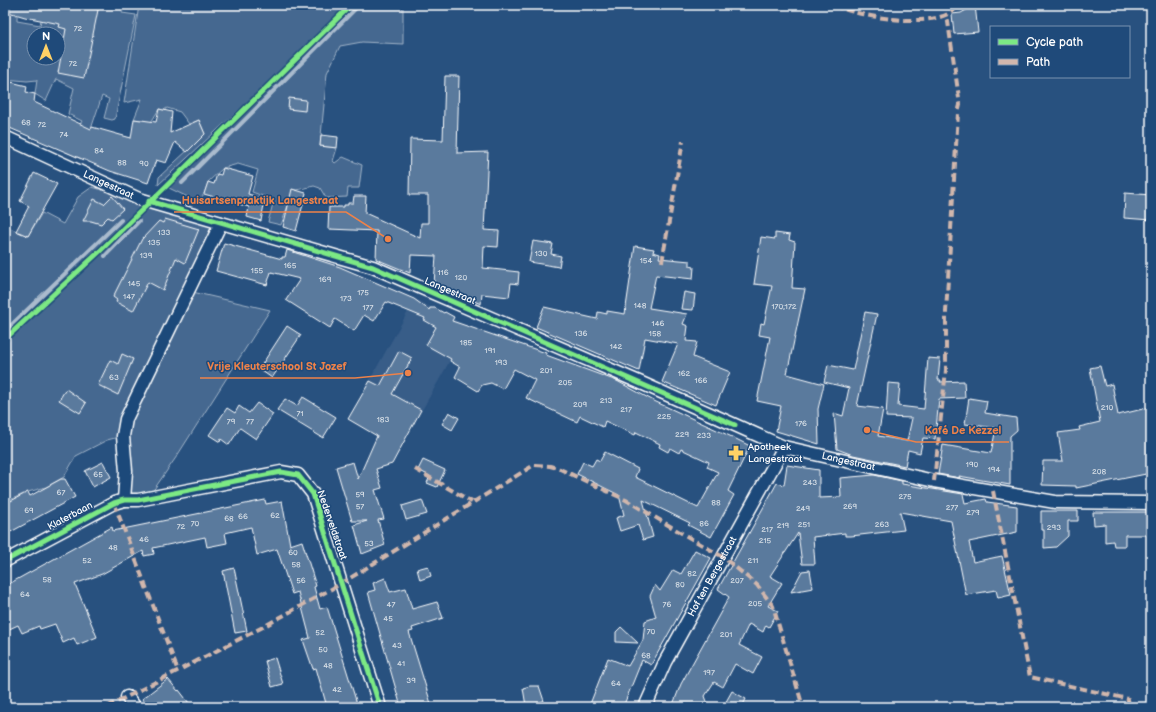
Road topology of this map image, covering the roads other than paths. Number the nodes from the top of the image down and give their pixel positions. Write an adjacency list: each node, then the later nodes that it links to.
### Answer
1 (5, 137): 2 (street, Langestraat)
2 (221, 223): 3 (street, Langestraat); 5 (street)
3 (784, 447): 6 (street, Langestraat); 11 (street, Hof ten Bergestraat)
4 (148, 498): 5 (street, Klaterbaan); 10 (street, Nederveldstraat)
5 (124, 500): 7 (street, Klaterbaan)
6 (1151, 503)
7 (5, 561)
8 (127, 697): 9 (street)
9 (135, 707)
10 (380, 707)
11 (645, 707)

